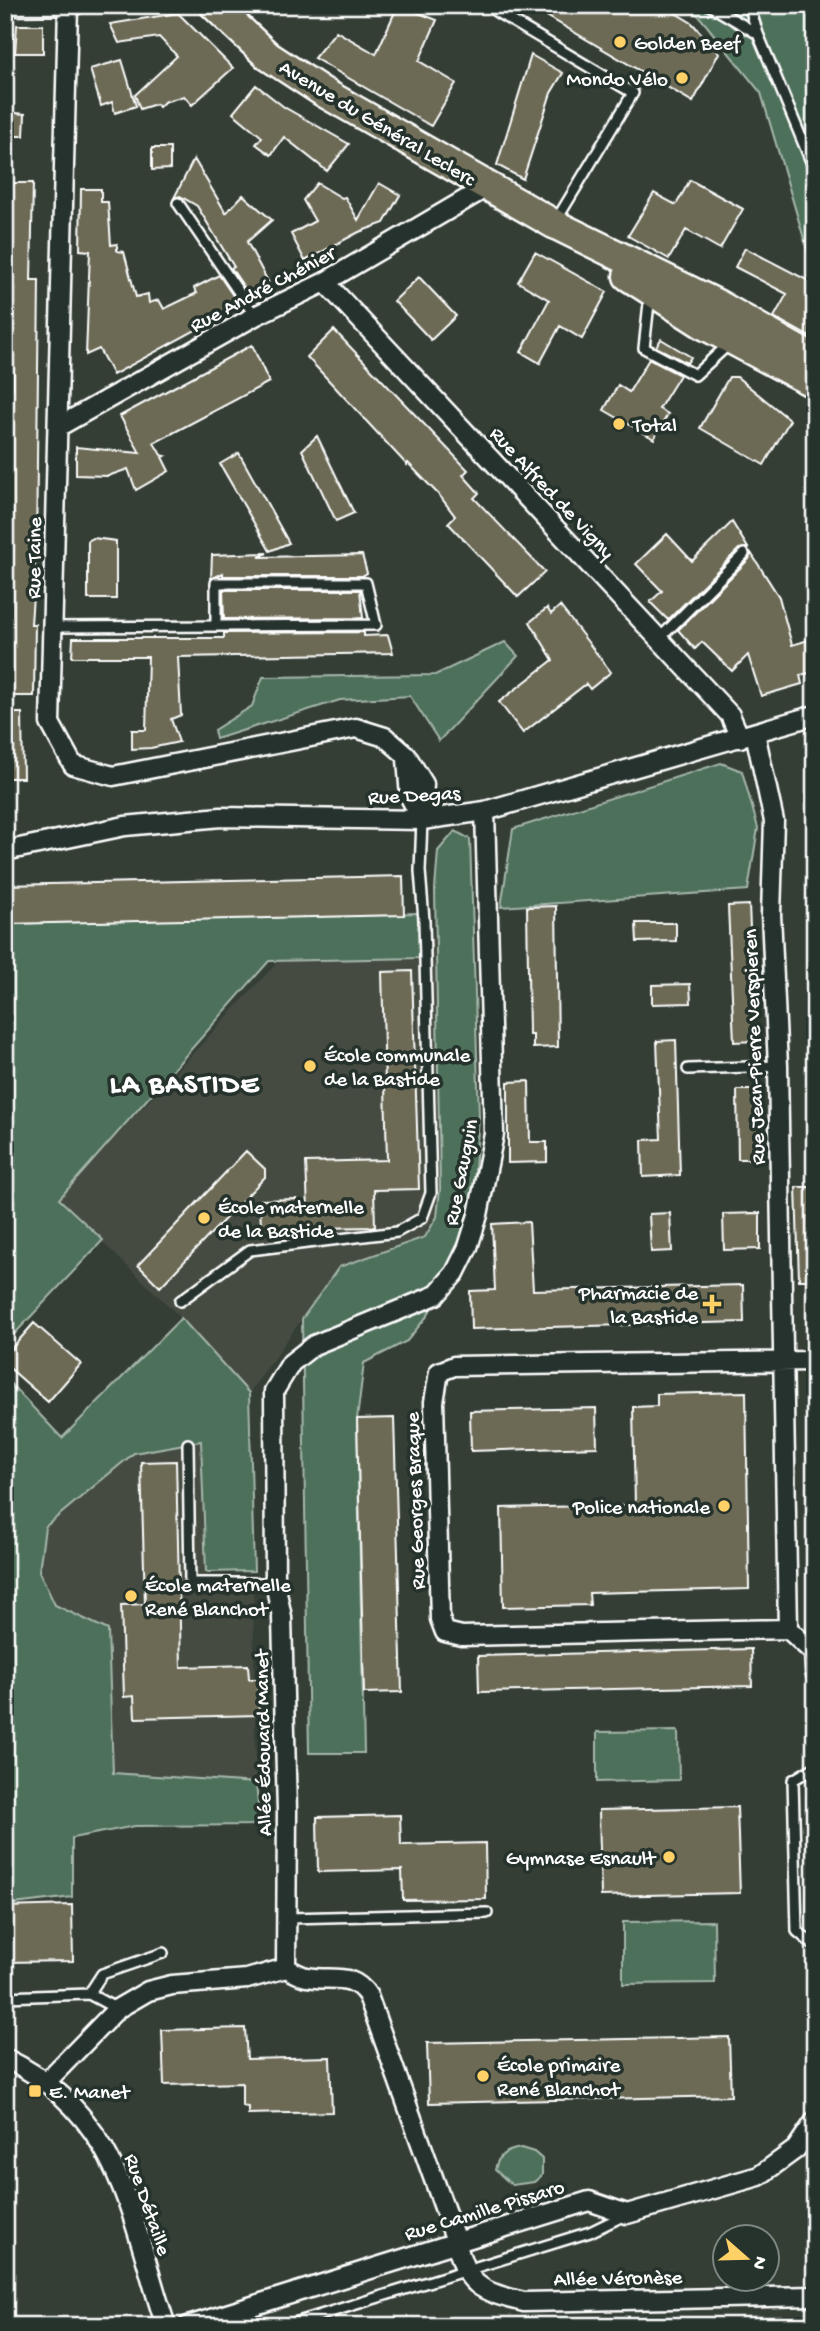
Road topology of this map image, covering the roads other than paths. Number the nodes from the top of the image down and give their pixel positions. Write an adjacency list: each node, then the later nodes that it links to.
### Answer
1 (75, 5): 7 (street)
2 (214, 5): 10 (main road, Avenue du Général Leclerc)
3 (498, 5): 12 (lane)
4 (709, 5): 8 (lane)
5 (749, 5): 8 (lane)
6 (5, 6): 7 (street)
7 (68, 6): 19 (street, Rue Taine)
8 (758, 34): 9 (lane)
9 (815, 172)
10 (487, 187): 12 (main road, Avenue du Général Leclerc); 13 (street, Rue André Chénier)
11 (178, 203): 15 (lane)
12 (554, 224): 14 (main road, Avenue du Général Leclerc); 17 (main road, Avenue du Général Leclerc)
13 (325, 282): 15 (street, Rue André Chénier); 23 (street, Rue Alfred de Vigny)
14 (651, 290): 16 (main road, Avenue du Général Leclerc); 16 (lane)
15 (255, 316): 19 (street, Rue André Chénier)
16 (733, 340): 18 (main road, Avenue du Général Leclerc)
17 (815, 360)
18 (815, 384)
19 (58, 427): 22 (street, Rue Taine)
20 (744, 554): 23 (lane)
21 (216, 626): 21 (lane); 22 (lane)
22 (55, 627): 27 (street, Rue Taine)
23 (659, 639): 25 (street, Rue Alfred de Vigny)
24 (815, 716): 25 (street, Rue Degas)
25 (748, 736): 26 (street, Rue Degas); 29 (street, Rue Jean-Pierre Verspieren)
26 (485, 811): 27 (street, Rue Degas); 34 (street, Rue Gauguin)
27 (422, 820): 28 (street, Rue Degas); 31 (lane)
28 (5, 851)
29 (778, 1066): 30 (lane); 33 (street, Rue Jean-Pierre Verspieren)
30 (688, 1069)
31 (180, 1301)
32 (815, 1361): 33 (street)
33 (785, 1362): 37 (street); 37 (street, Rue Georges Braque)
34 (274, 1391): 36 (street, Allée Édouard Manet)
35 (188, 1444): 36 (lane)
36 (275, 1583): 42 (street, Allée Édouard Manet)
37 (788, 1629): 38 (street)
38 (815, 1653): 39 (street)
39 (815, 1672)
40 (815, 1767): 43 (lane)
41 (488, 1913): 42 (lane)
42 (288, 1918): 45 (street, Allée Édouard Manet)
43 (815, 1946)
44 (163, 1952): 46 (lane)
45 (286, 1968): 48 (street); 53 (street)
46 (89, 1994): 47 (lane); 48 (lane)
47 (5, 1997)
48 (117, 2009): 50 (street)
49 (5, 2058): 50 (street, Rue Détaille)
50 (45, 2083): 56 (street, Rue Détaille)
51 (815, 2121): 52 (street)
52 (626, 2214): 53 (street, Rue Camille Pissaro); 54 (lane)
53 (456, 2241): 54 (street); 57 (street, Rue Camille Pissaro)
54 (463, 2271): 55 (street, Allée Véronèse); 58 (lane)
55 (815, 2295)
56 (166, 2326)
57 (188, 2326)
58 (285, 2326)

